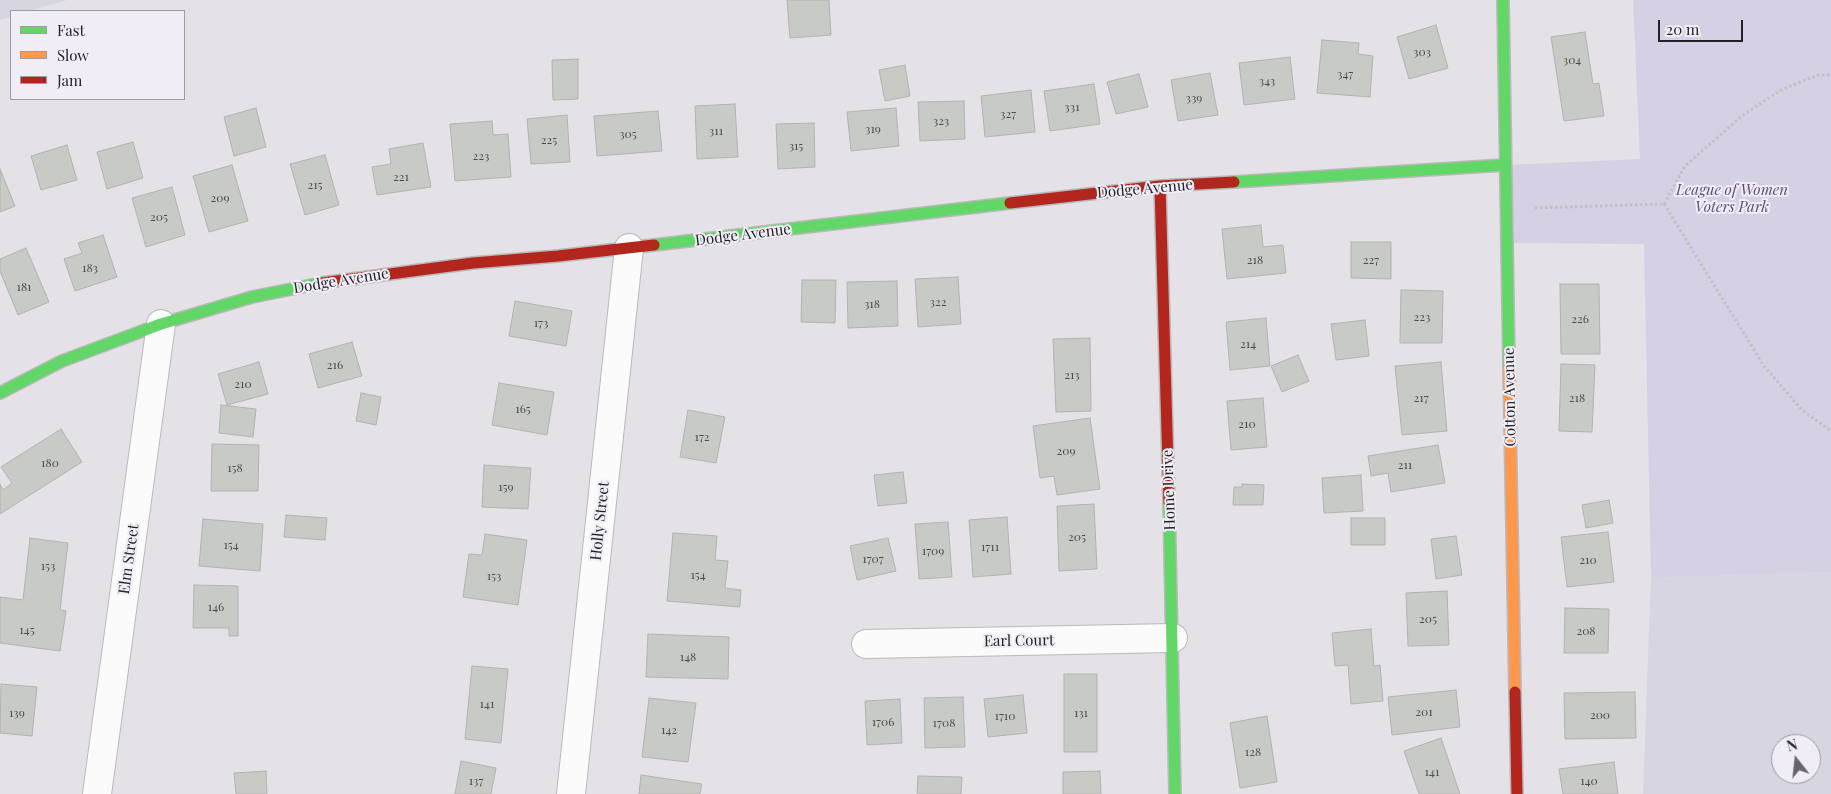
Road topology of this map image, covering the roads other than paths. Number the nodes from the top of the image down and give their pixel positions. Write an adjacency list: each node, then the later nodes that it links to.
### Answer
1 (1503, 0): 2 (street, Cotton Avenue)
2 (1505, 165): 3 (street, Dodge Avenue); 12 (street, Cotton Avenue)
3 (1160, 186): 4 (street, Dodge Avenue); 7 (street, Home Drive)
4 (629, 248): 5 (street, Dodge Avenue); 10 (street, Holly Street)
5 (161, 324): 6 (street, Dodge Avenue); 9 (street, Elm Street)
6 (0, 393)
7 (1173, 638): 8 (street, Earl Court); 11 (street, Home Drive)
8 (866, 644)
9 (97, 794)
10 (571, 794)
11 (1175, 794)
12 (1517, 794)

